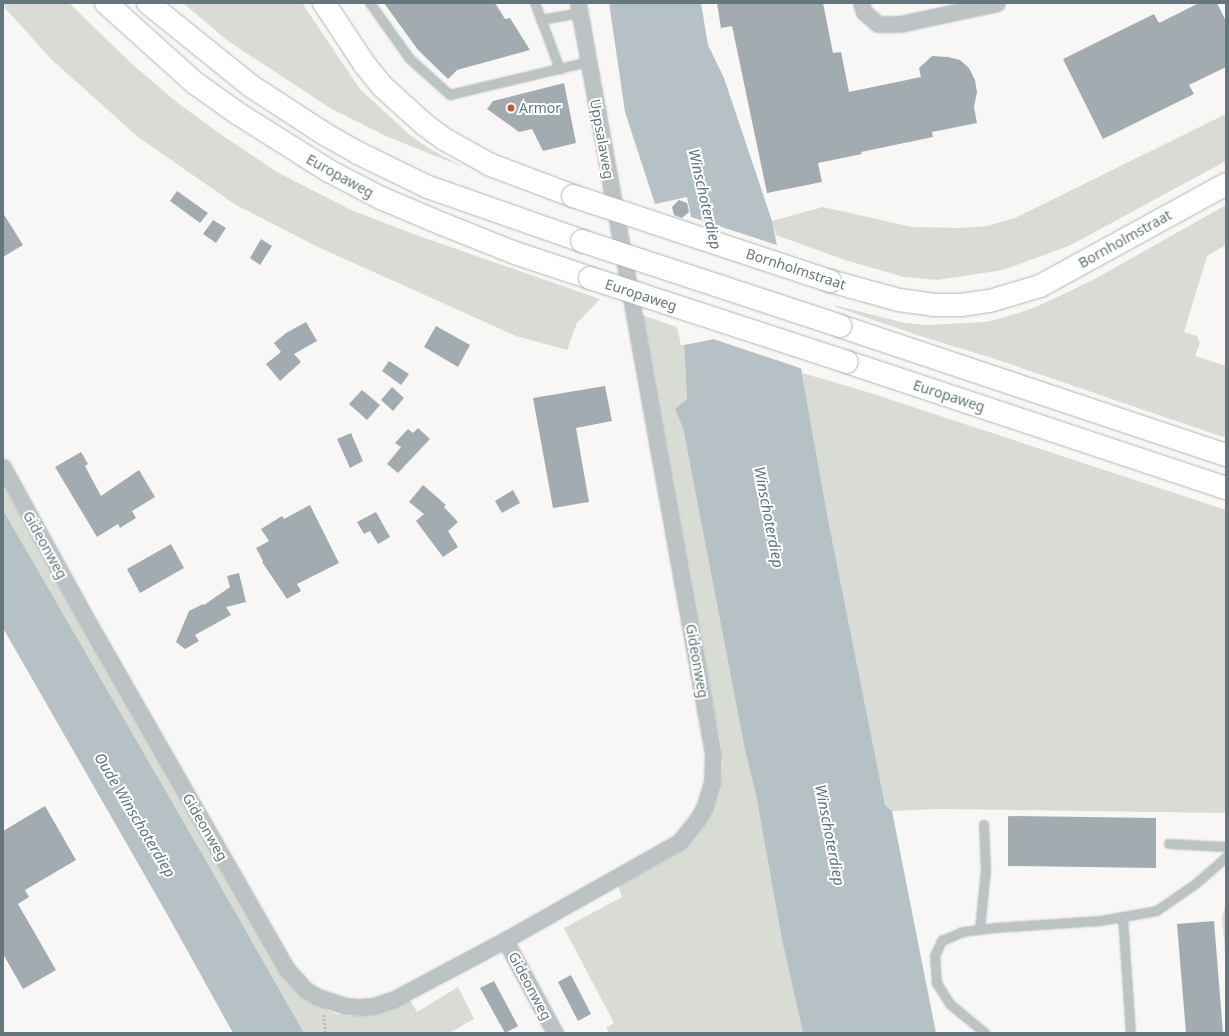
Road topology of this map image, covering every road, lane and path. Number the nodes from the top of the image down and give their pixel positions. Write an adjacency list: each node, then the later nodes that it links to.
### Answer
1 (106, 3): 16 (main road, Europaweg, bridge)
2 (148, 3): 14 (main road, Europaweg, bridge)
3 (324, 3): 12 (main road, Bornholmstraat, bridge)
4 (370, 3): 11 (lane)
5 (534, 3): 9 (lane)
6 (861, 3): 7 (street)
7 (996, 3)
8 (579, 8): 9 (lane); 10 (street, Uppsalaweg)
9 (541, 20): 11 (lane)
10 (588, 62): 11 (lane); 13 (street, Uppsalaweg)
11 (560, 68)
12 (1226, 184)
13 (627, 276): 23 (street, Gideonweg)
14 (1226, 455)
15 (3, 468): 23 (street, Gideonweg)
16 (1226, 488)
17 (984, 825): 22 (lane)
18 (1169, 844): 19 (lane)
19 (1226, 847)
20 (1226, 858): 21 (lane)
21 (1123, 917): 22 (lane); 26 (lane)
22 (980, 930): 25 (lane)
23 (505, 940): 24 (street, Gideonweg)
24 (555, 1033)
25 (985, 1033)
26 (1131, 1033)

